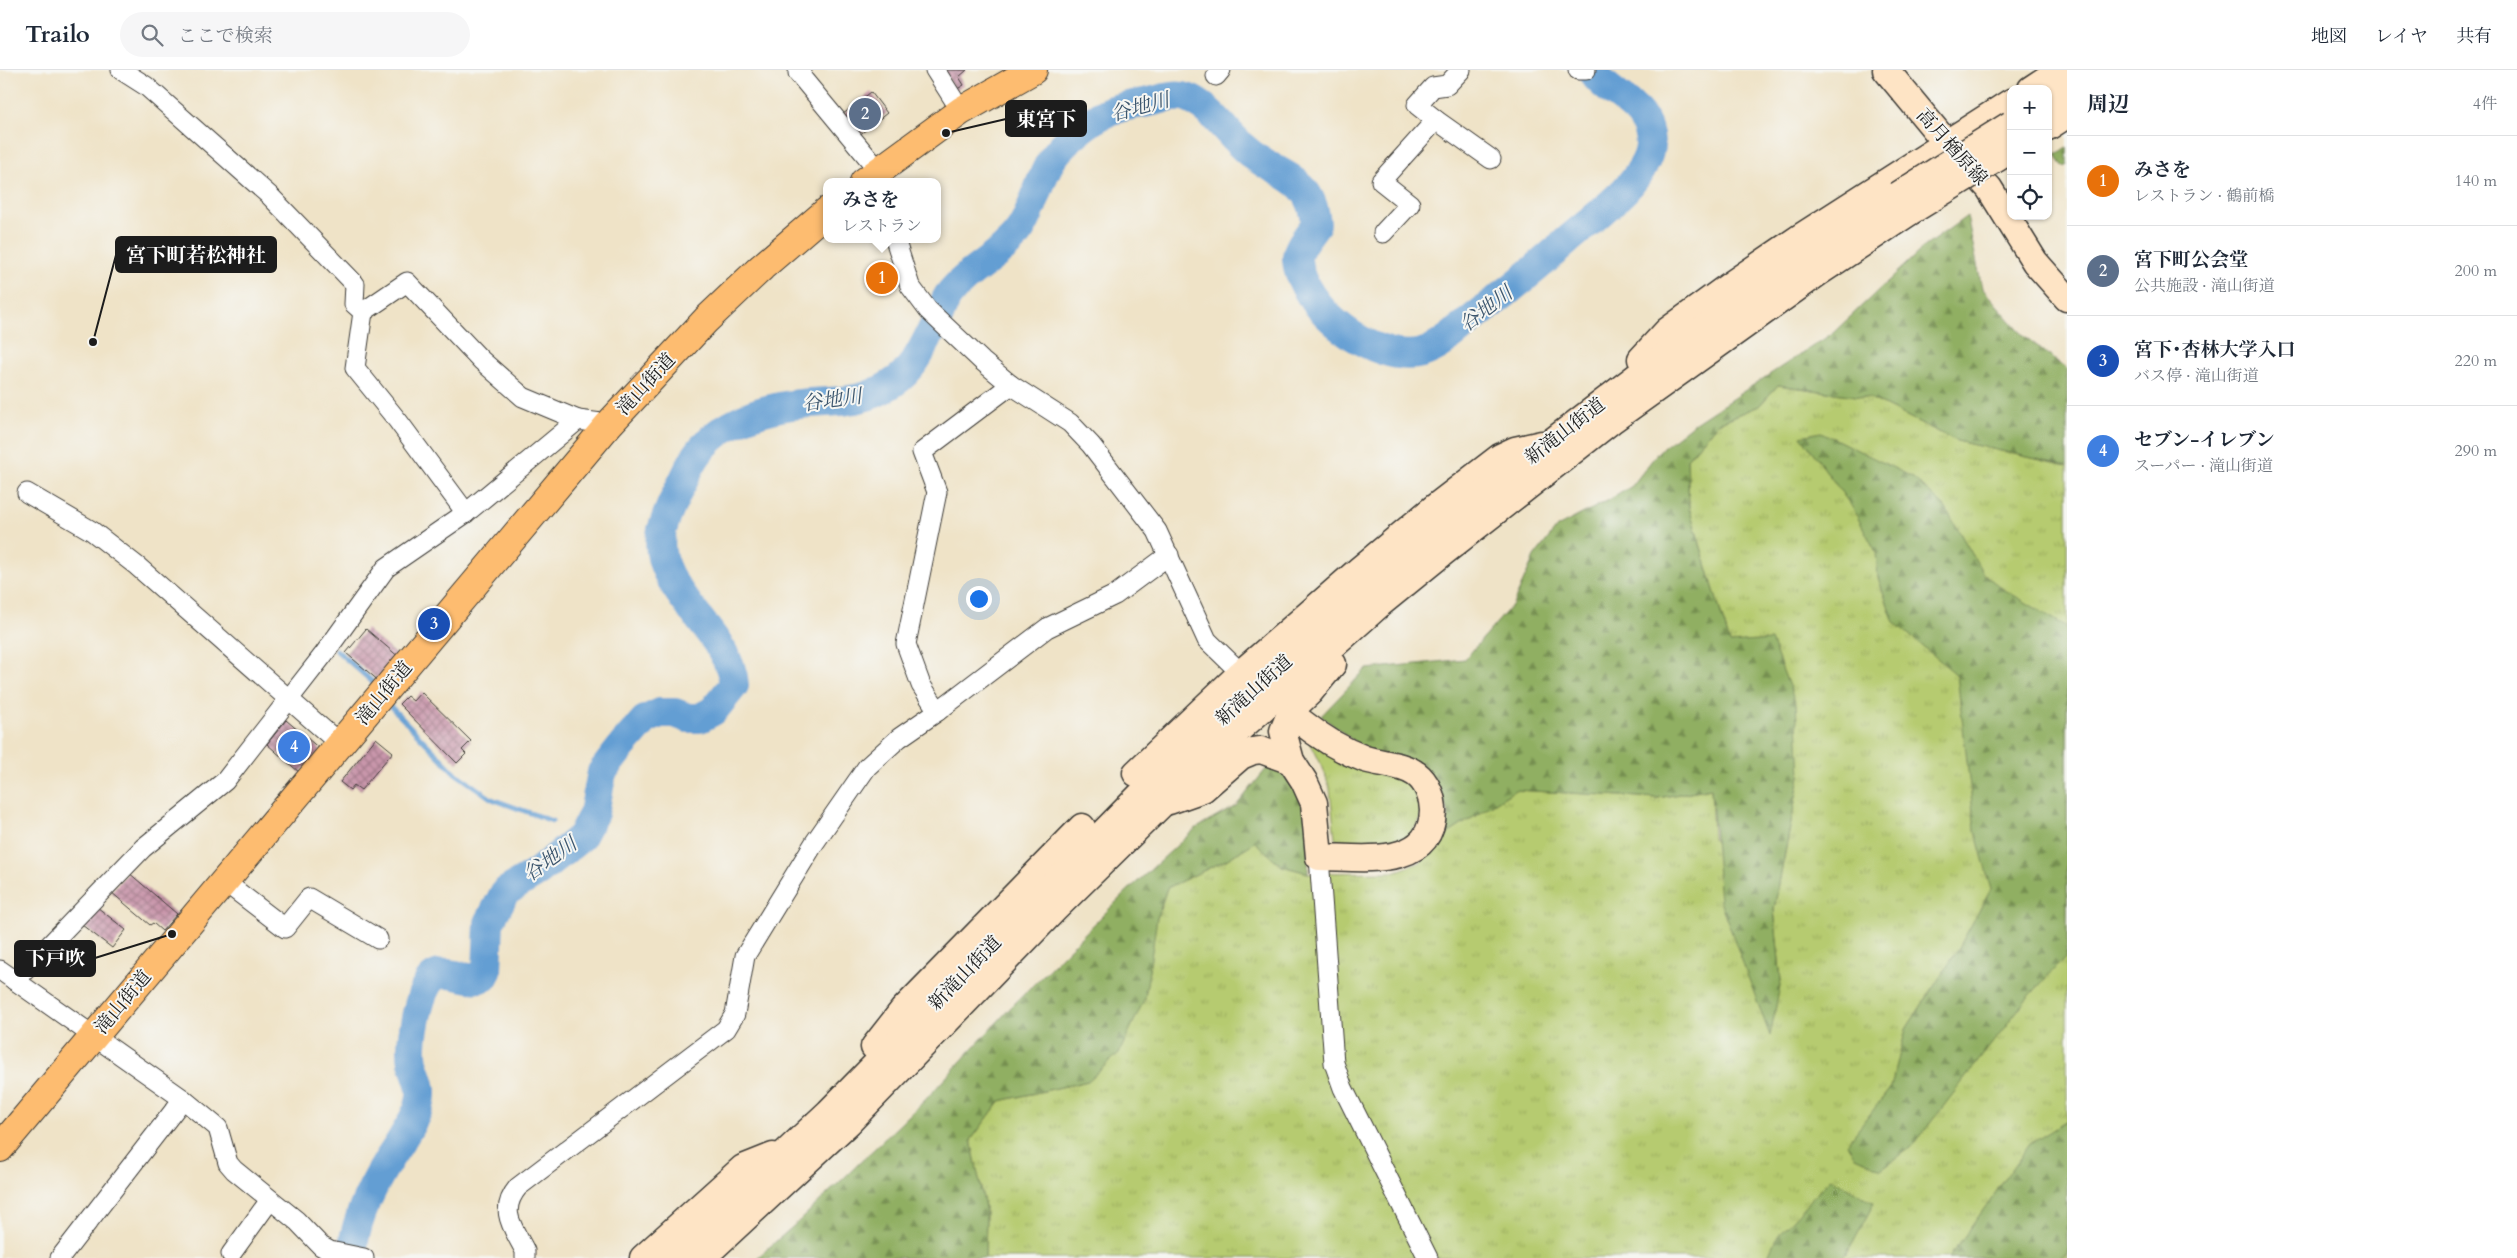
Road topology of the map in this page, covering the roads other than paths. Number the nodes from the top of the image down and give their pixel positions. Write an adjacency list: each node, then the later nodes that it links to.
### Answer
1 (121, 70): 26 (street)
2 (802, 70): 20 (street)
3 (935, 70): 13 (street)
4 (1033, 70): 13 (highway)
5 (1461, 70): 15 (street)
6 (1578, 70): 7 (street)
7 (1584, 70)
8 (1886, 70): 17 (main road, 高月楢原線)
9 (2060, 70): 10 (main road)
10 (2037, 85)
11 (2067, 89): 14 (main road)
12 (2007, 105): 17 (main road)
13 (961, 110): 20 (highway)
14 (2055, 116)
15 (1436, 120): 19 (street); 23 (street)
16 (2007, 127): 21 (main road, bridge)
17 (1948, 144): 25 (main road, 高月楢原線); 28 (main road)
18 (2007, 152): 21 (main road, bridge)
19 (1491, 158)
20 (874, 178)
21 (1904, 204): 28 (main road, 新滝山街道); 35 (main road, 新滝山街道)
22 (823, 214): 30 (highway, 滝山街道)
23 (1382, 233)
24 (896, 243): 27 (street)
25 (2067, 298)
26 (362, 312): 29 (street); 33 (street)
27 (1011, 385): 34 (street); 38 (street)
28 (1600, 404): 31 (main road, 新滝山街道)
29 (578, 420): 30 (street); 33 (street)
30 (609, 424): 40 (highway, 滝山街道)
31 (1554, 441): 36 (main road); 49 (main road, 新滝山街道)
32 (26, 493): 37 (street)
33 (466, 513): 37 (street)
34 (1169, 555): 36 (street); 38 (street)
35 (1380, 604): 41 (main road); 42 (main road, 新滝山街道)
36 (1244, 676): 49 (main road)
37 (289, 698): 40 (street); 46 (street)
38 (938, 711): 56 (street)
39 (1300, 721): 43 (main road)
40 (341, 744): 44 (highway, 滝山街道)
41 (1291, 761): 42 (main road); 43 (main road)
42 (1160, 804): 59 (main road, 新滝山街道)
43 (1319, 857): 60 (street)
44 (225, 882): 45 (street); 47 (highway, 滝山街道)
45 (378, 939)
46 (7, 975): 47 (street)
47 (95, 1035): 48 (street); 50 (highway, 滝山街道)
48 (183, 1099): 52 (street); 55 (street)
49 (829, 1112): 51 (main road, 新滝山街道)
50 (0, 1148)
51 (790, 1149): 57 (main road); 58 (main road, 新滝山街道)
52 (270, 1200): 53 (street); 54 (street)
53 (231, 1254)
54 (355, 1256)
55 (60, 1258)
56 (525, 1258)
57 (643, 1258)
58 (673, 1258)
59 (702, 1258)
60 (1428, 1258)

